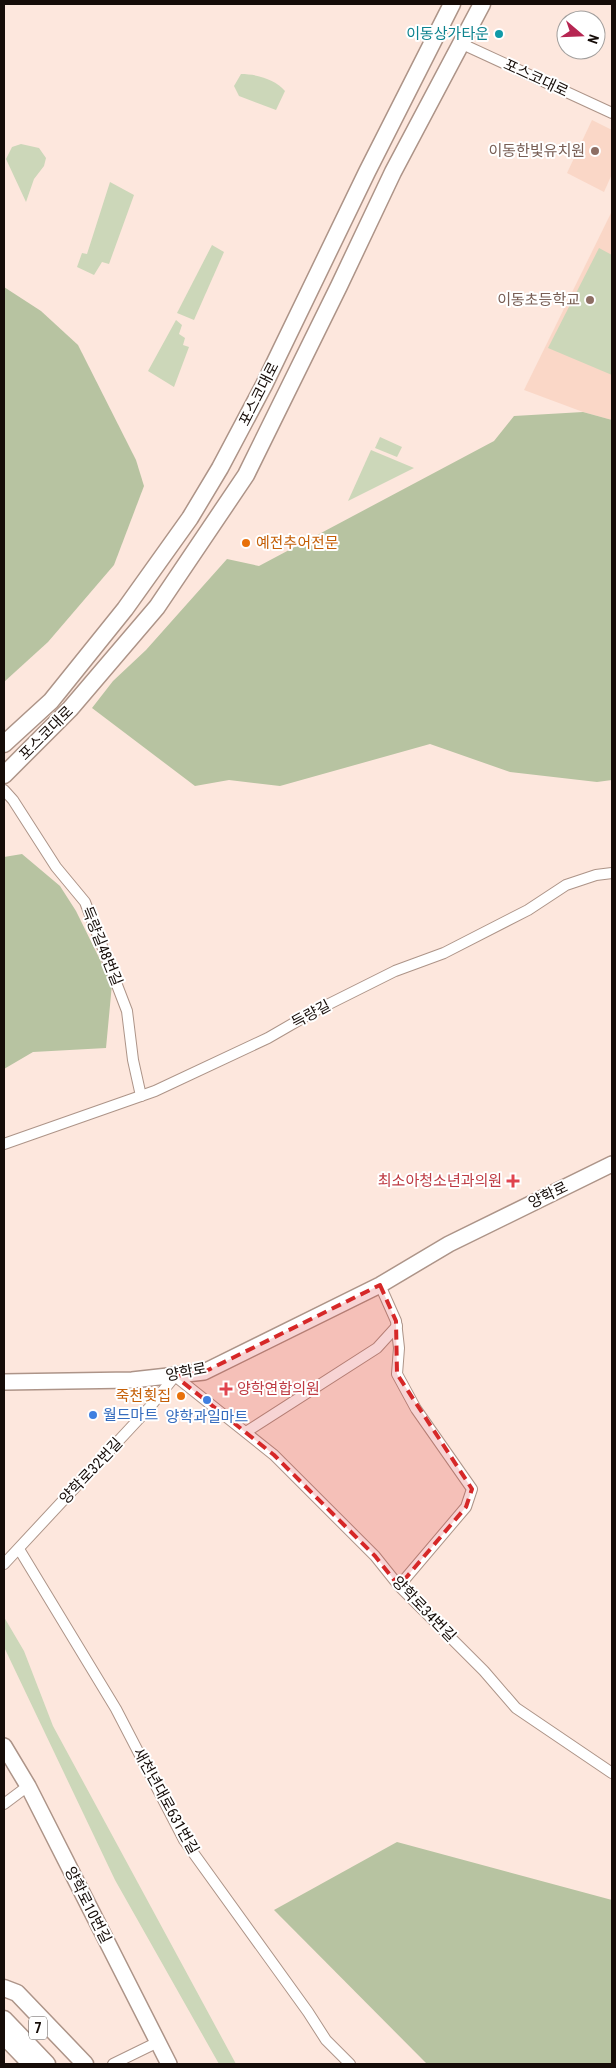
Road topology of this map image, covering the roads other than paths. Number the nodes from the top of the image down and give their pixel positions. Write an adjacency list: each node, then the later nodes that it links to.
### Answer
1 (452, 4): 4 (main road, 포스코대로)
2 (482, 4): 3 (main road, 포스코대로)
3 (460, 43): 5 (street, 포스코대로); 6 (main road, 포스코대로)
4 (401, 106): 6 (main road); 7 (main road, 포스코대로)
5 (612, 113)
6 (422, 115): 8 (main road, 포스코대로)
7 (4, 744)
8 (4, 775)
9 (4, 790): 11 (street, 득량길48번길)
10 (612, 873): 11 (street, 득량길)
11 (140, 1096): 12 (street, 득량길)
12 (4, 1144)
13 (612, 1164): 14 (street, 양학로)
14 (380, 1285): 15 (street); 16 (street, 양학로)
15 (397, 1326): 18 (street); 21 (street)
16 (175, 1376): 17 (street, 양학로); 18 (street, 양학로34번길); 19 (street, 양학로32번길)
17 (4, 1382)
18 (246, 1432): 21 (street, 양학로34번길)
19 (19, 1549): 20 (street, 양학로32번길); 36 (street, 새천년대로631번길)
20 (4, 1564)
21 (399, 1586): 23 (street, 양학로34번길)
22 (4, 1746): 24 (street, 양학로10번길)
23 (612, 1773)
24 (28, 1786): 25 (street); 29 (street, 양학로10번길)
25 (4, 1804)
26 (4, 1989): 32 (main road, 7); 33 (main road)
27 (4, 2019): 31 (main road)
28 (4, 2036): 30 (main road)
29 (158, 2042): 34 (street); 35 (street, 양학로10번길)
30 (31, 2064)
31 (47, 2064)
32 (73, 2064)
33 (84, 2064)
34 (113, 2064)
35 (169, 2064)
36 (350, 2064)

